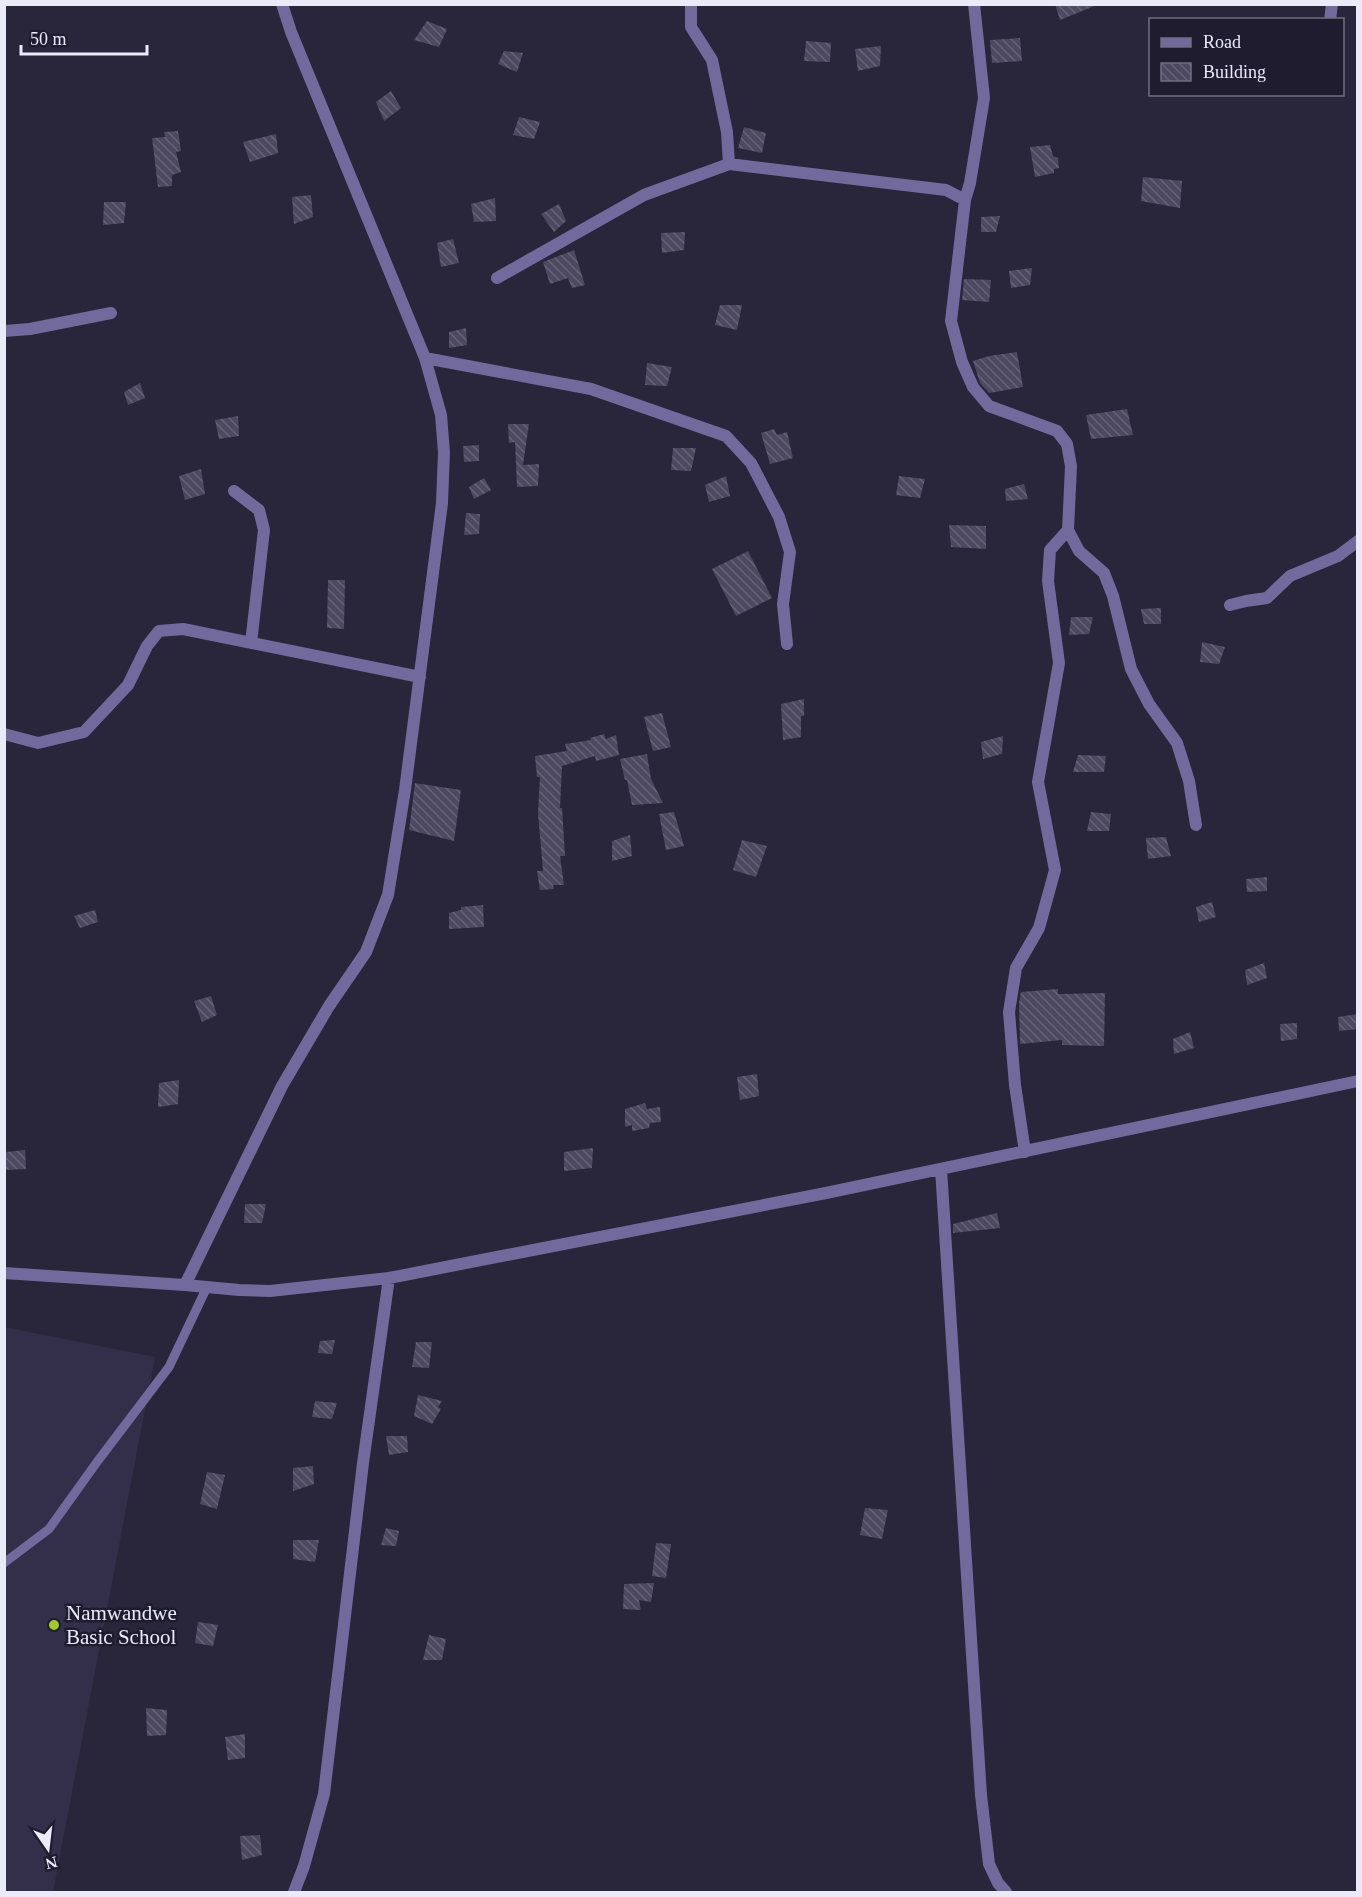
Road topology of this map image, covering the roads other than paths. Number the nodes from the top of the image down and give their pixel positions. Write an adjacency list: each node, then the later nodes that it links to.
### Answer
1 (282, 4): 9 (street)
2 (691, 4): 4 (street)
3 (974, 4): 5 (street)
4 (729, 164): 5 (street); 6 (street)
5 (965, 200): 11 (street)
6 (497, 278)
7 (111, 312): 8 (street)
8 (4, 331)
9 (425, 358): 15 (street); 16 (street)
10 (234, 491): 14 (street)
11 (1068, 530): 18 (street); 20 (street)
12 (1358, 541): 13 (street)
13 (1230, 605)
14 (251, 643): 16 (street); 17 (street)
15 (787, 644)
16 (420, 677): 24 (street)
17 (4, 734)
18 (1196, 825)
19 (1358, 1081): 20 (street)
20 (1025, 1152): 21 (street)
21 (941, 1169): 23 (street); 28 (street)
22 (4, 1273): 24 (street)
23 (389, 1278): 25 (street); 27 (street)
24 (185, 1285): 25 (street)
25 (207, 1287): 26 (lane)
26 (4, 1563)
27 (294, 1893)
28 (1006, 1893)

